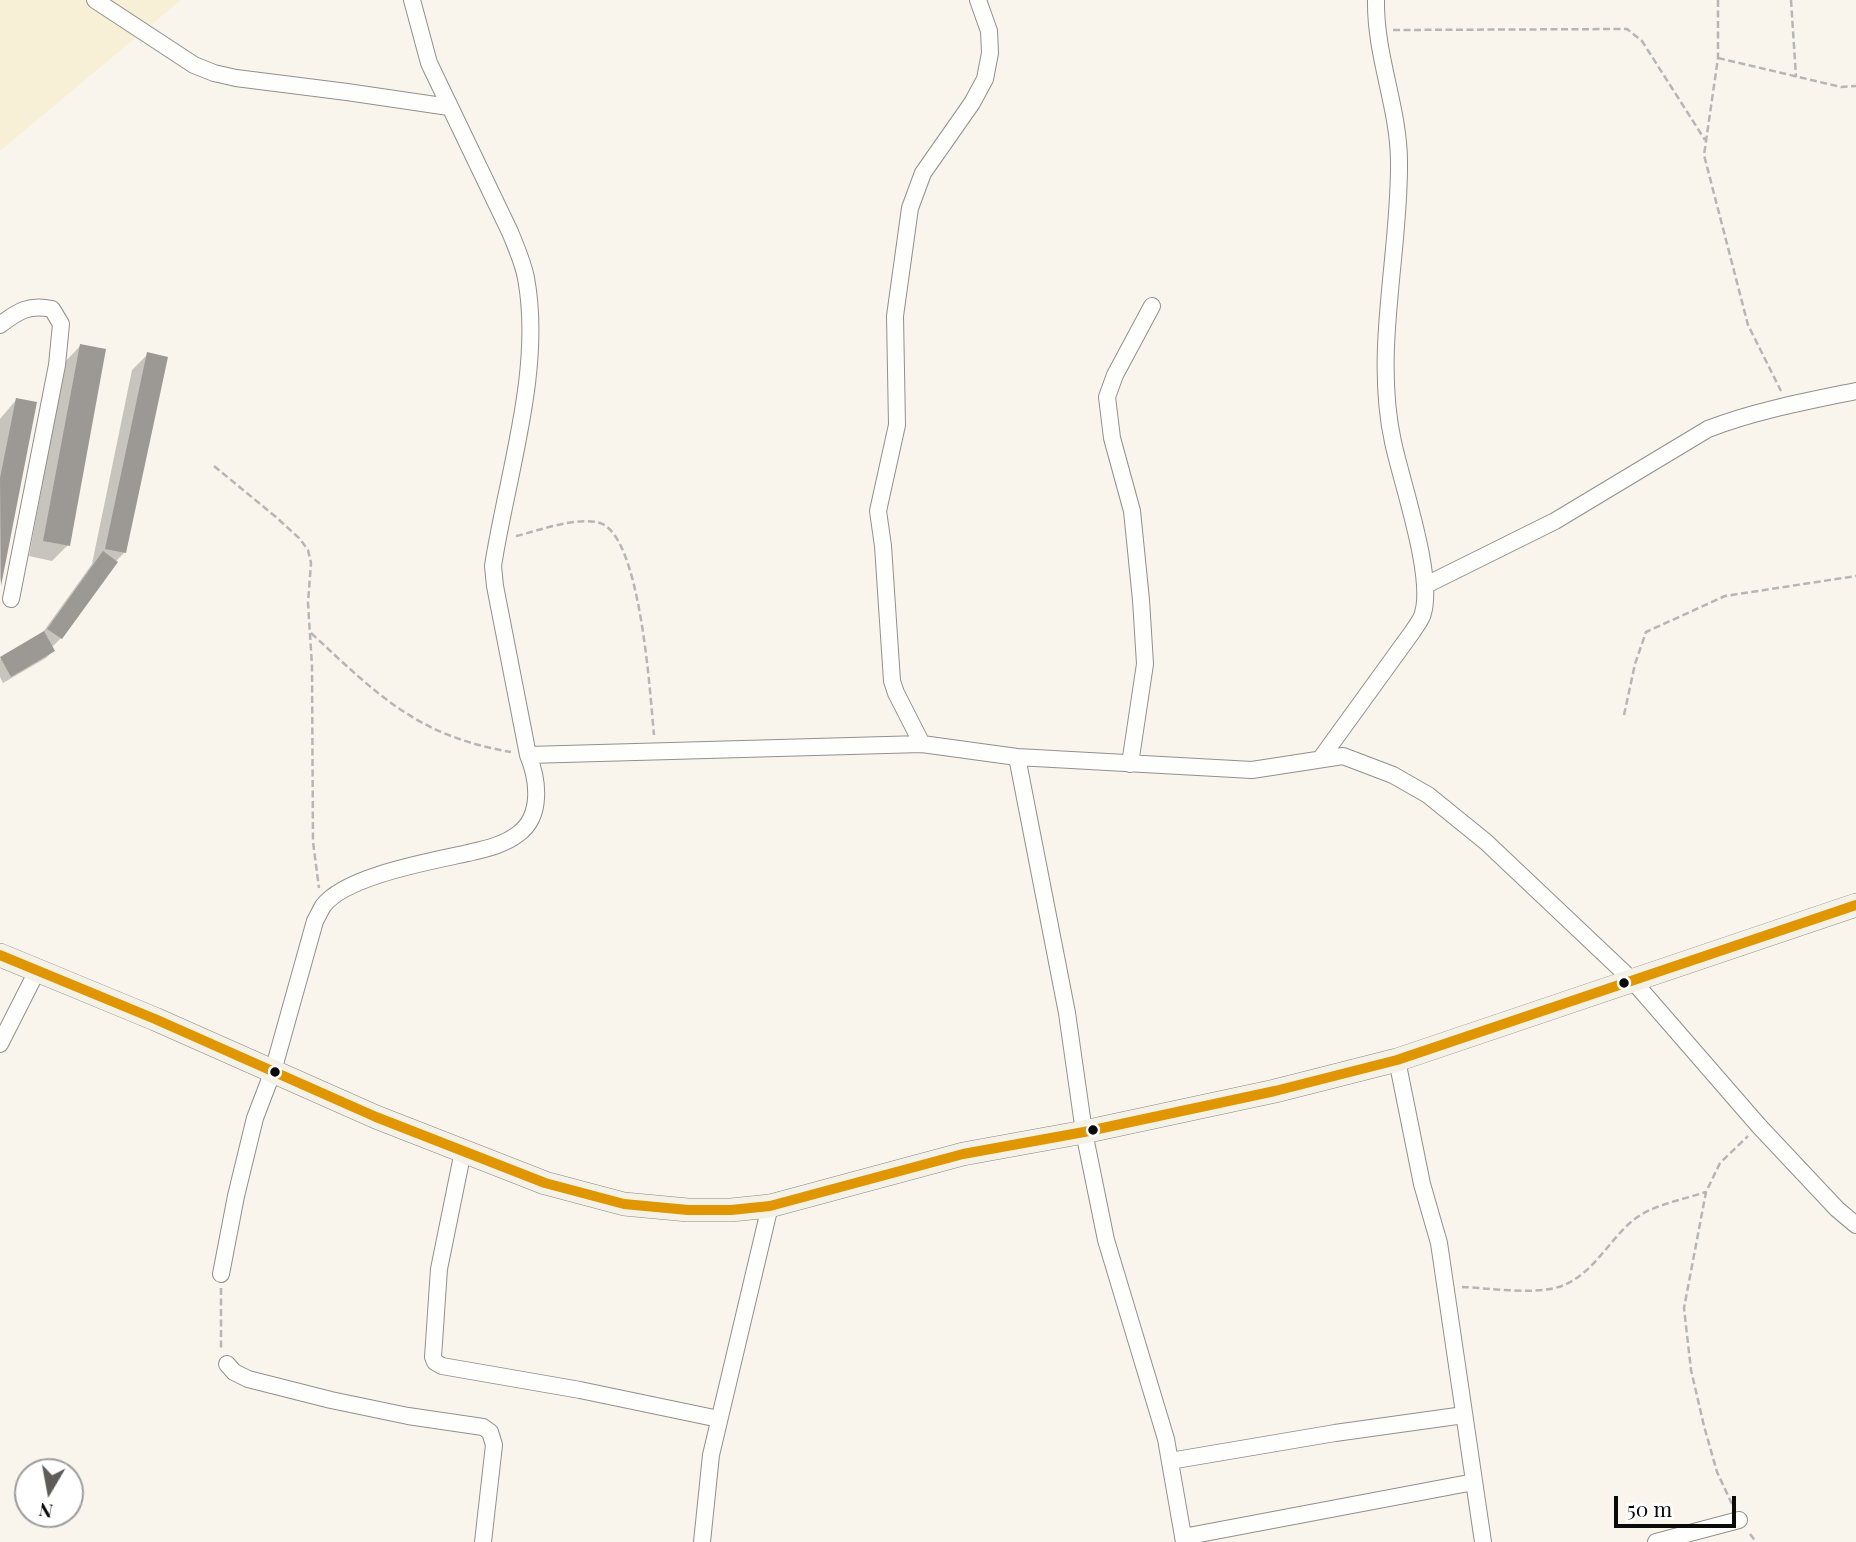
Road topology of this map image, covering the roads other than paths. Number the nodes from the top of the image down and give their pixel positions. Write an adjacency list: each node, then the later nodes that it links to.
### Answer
1 (95, 0): 5 (street)
2 (412, 0): 5 (street)
3 (978, 0): 11 (street)
4 (1376, 0): 9 (street)
5 (449, 107): 12 (street)
6 (1152, 306): 15 (street)
7 (0, 325): 10 (street)
8 (1856, 391): 9 (street)
9 (1426, 585): 14 (street)
10 (11, 599)
11 (922, 744): 12 (street); 13 (street)
12 (528, 755): 22 (street)
13 (1017, 757): 15 (street); 23 (street)
14 (1321, 758): 15 (street); 19 (street)
15 (1130, 764)
16 (1856, 905): 19 (street)
17 (0, 956): 18 (street)
18 (37, 971): 20 (street); 22 (street)
19 (1633, 981): 21 (street); 26 (street)
20 (0, 1044)
21 (1397, 1060): 23 (street); 29 (street)
22 (272, 1071): 24 (street); 27 (street)
23 (1084, 1132): 25 (street); 31 (street)
24 (463, 1151): 25 (street); 30 (street)
25 (770, 1206): 30 (street)
26 (1856, 1225)
27 (221, 1274)
28 (227, 1364): 35 (street)
29 (1464, 1415): 31 (street); 32 (street)
30 (719, 1419): 36 (street)
31 (1170, 1461): 34 (street)
32 (1474, 1482): 34 (street); 37 (street)
33 (1739, 1520): 38 (street)
34 (1184, 1539)
35 (483, 1542)
36 (702, 1542)
37 (1483, 1542)
38 (1656, 1542)

